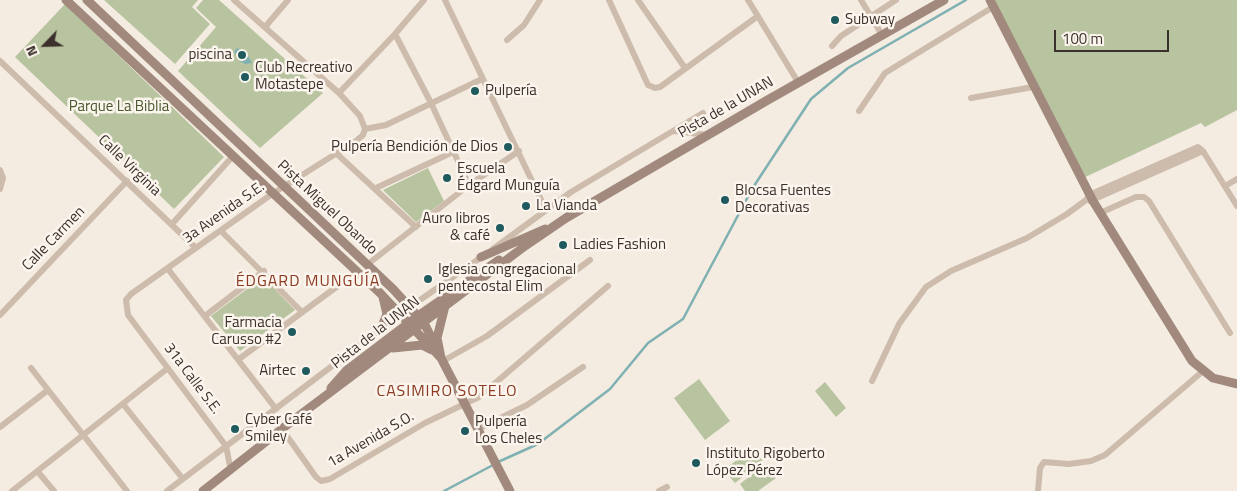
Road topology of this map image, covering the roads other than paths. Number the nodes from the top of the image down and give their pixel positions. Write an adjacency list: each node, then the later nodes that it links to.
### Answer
1 (66, 0): 38 (main road, Pista Miguel Obando)
2 (87, 0): 43 (main road, Pista Miguel Obando)
3 (234, 0): 17 (street)
4 (288, 0): 17 (street)
5 (424, 0): 18 (street)
6 (446, 0): 24 (street)
7 (540, 0): 20 (street)
8 (609, 0): 23 (street)
9 (638, 0): 23 (street)
10 (748, 0): 15 (street)
11 (861, 0): 16 (street)
12 (896, 0): 16 (street)
13 (944, 0): 19 (main road, Pista de la UNAN)
14 (992, 3): 26 (main road); 30 (street)
15 (758, 16): 23 (street); 25 (street)
16 (871, 16): 19 (street); 21 (street)
17 (265, 27): 27 (street)
18 (395, 34): 27 (street); 29 (street)
19 (882, 35): 25 (main road, Pista de la UNAN)
20 (507, 40)
21 (832, 46)
22 (0, 61): 41 (street, Calle Virginia)
23 (685, 68)
24 (482, 79): 29 (street); 35 (street)
25 (798, 82): 34 (main road, Pista de la UNAN)
26 (1033, 87): 28 (street); 48 (main road)
27 (339, 93): 32 (street)
28 (971, 98)
29 (431, 103): 32 (street); 36 (street)
30 (859, 111)
31 (703, 113): 33 (street)
32 (365, 129): 37 (street, 3a Avenida S.E.)
33 (672, 131): 34 (street); 50 (street)
34 (708, 135): 53 (main road, Pista de la UNAN)
35 (518, 151): 42 (street); 50 (street)
36 (453, 152): 42 (street); 45 (street)
37 (337, 154): 43 (street, 3a Avenida S.E.); 45 (street)
38 (234, 156): 47 (main road, Pista Miguel Obando); 52 (street)
39 (0, 170): 46 (street)
40 (1237, 180): 44 (street)
41 (127, 181): 52 (street, Calle Virginia); 71 (street, Calle Carmen)
42 (469, 185): 54 (street)
43 (284, 186): 47 (street, 3a Avenida S.E.); 60 (main road, Pista Miguel Obando)
44 (1225, 186): 48 (street); 49 (street)
45 (376, 188): 54 (street)
46 (0, 189)
47 (272, 194): 55 (street, 3a Avenida S.E.); 63 (main road, Pista Miguel Obando)
48 (1090, 199): 51 (main road); 84 (street)
49 (1237, 206)
50 (546, 210): 58 (street)
51 (1100, 213): 76 (street); 83 (main road)
52 (172, 224): 57 (street, Calle Virginia)
53 (557, 225): 56 (main road, Pista de la UNAN); 58 (main road)
54 (416, 227): 60 (street)
55 (221, 231): 57 (street, 3a Avenida S.E.); 62 (street)
56 (525, 246): 67 (main road, Pista de la UNAN); 73 (main road, Pista de la UNAN)
57 (196, 248): 61 (street, 3a Avenida S.E.)
58 (481, 258): 68 (street)
59 (590, 260): 79 (street)
60 (368, 264): 68 (main road, Pista Miguel Obando)
61 (168, 269): 66 (street, 3a Avenida S.E.); 72 (street)
62 (264, 271): 69 (street); 72 (street)
63 (358, 271): 65 (main road, Pista Miguel Obando); 69 (street)
64 (608, 286): 89 (street)
65 (380, 293): 70 (main road, Pista Miguel Obando); 75 (main road)
66 (125, 306): 82 (street, 31a Calle S.E.)
67 (445, 306): 73 (main road, Pista de la UNAN); 79 (main road)
68 (410, 307): 70 (street); 73 (main road, Pista Miguel Obando)
69 (302, 312): 78 (street)
70 (402, 314): 74 (main road, Pista Miguel Obando); 75 (street)
71 (0, 315)
72 (205, 316): 78 (street)
73 (421, 319): 74 (main road, Pista de la UNAN); 79 (main road, Pista Miguel Obando)
74 (413, 326): 77 (main road, Pista de la UNAN); 79 (main road, Pista Miguel Obando); 87 (main road, Pista de la UNAN)
75 (381, 329): 90 (street)
76 (1230, 333)
77 (388, 349): 79 (main road); 87 (main road, Pista de la UNAN)
78 (239, 359): 90 (street)
79 (442, 359): 89 (main road)
80 (583, 367): 93 (street)
81 (31, 368): 86 (street)
82 (168, 368): 88 (street); 95 (street, 31a Calle S.E.)
83 (1203, 371): 85 (main road); 107 (street)
84 (872, 380)
85 (1237, 384)
86 (48, 390): 91 (street); 94 (street)
87 (323, 398): 92 (main road, Pista de la UNAN)
88 (123, 404): 94 (street); 98 (street)
89 (465, 404): 92 (street, 1a Avenida S.O.); 93 (main road)
90 (276, 409): 95 (street)
91 (0, 428)
92 (282, 429): 96 (main road, Pista de la UNAN)
93 (478, 429): 105 (main road)
94 (84, 436): 97 (street); 102 (street)
95 (226, 446): 96 (street, 31a Calle S.E.); 98 (street)
96 (231, 471): 104 (main road, Pista de la UNAN)
97 (38, 472): 100 (street); 101 (street)
98 (183, 479): 103 (street)
99 (667, 487): 106 (street)
100 (12, 491)
101 (54, 491)
102 (127, 491)
103 (167, 491)
104 (203, 491)
105 (510, 491)
106 (659, 491)
107 (1038, 491)

